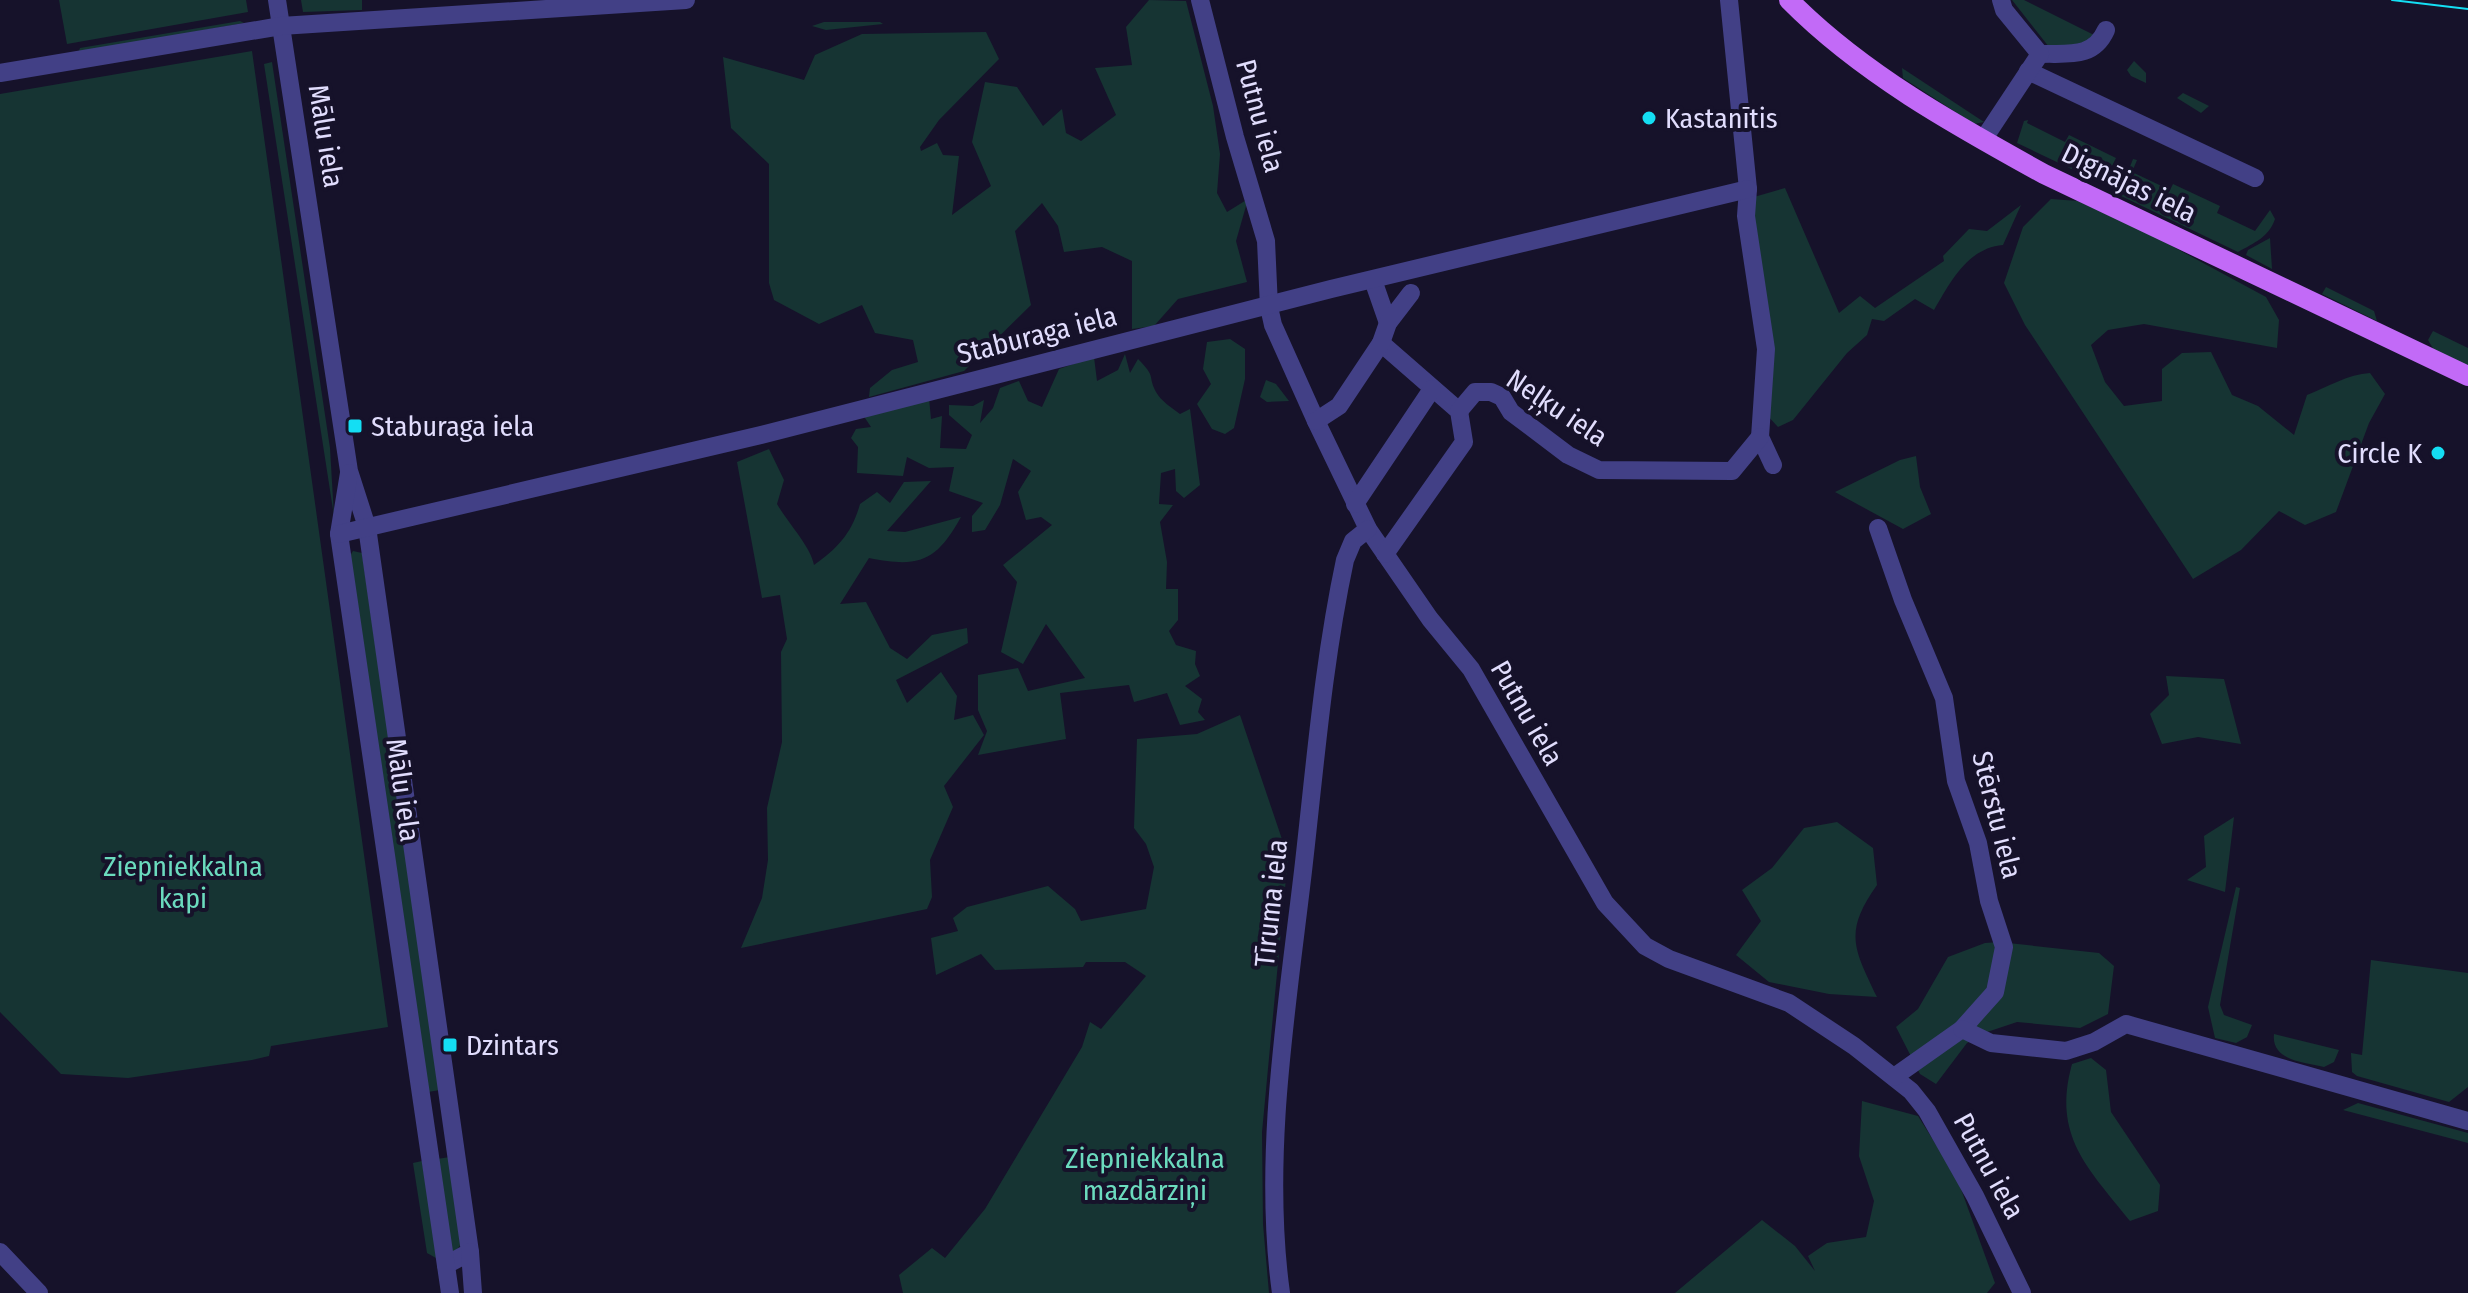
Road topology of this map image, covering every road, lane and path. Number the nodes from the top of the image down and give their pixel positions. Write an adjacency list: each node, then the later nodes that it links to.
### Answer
1 (277, 0): 8 (street, Mālu iela)
2 (686, 0): 7 (street)
3 (1200, 0): 18 (street, Putnu iela)
4 (1729, 0): 15 (street)
5 (1789, 0): 13 (main road, Dignājas iela)
6 (2001, 0): 10 (street)
7 (448, 9): 8 (street)
8 (281, 26): 12 (street); 27 (street, Mālu iela)
9 (2106, 30): 10 (street)
10 (2040, 54): 11 (street)
11 (2028, 71): 13 (street); 14 (street)
12 (0, 73)
13 (1983, 140): 21 (main road, Dignājas iela)
14 (2255, 178)
15 (1748, 189): 16 (street, Staburaga iela); 25 (street)
16 (1373, 280): 18 (street, Staburaga iela); 19 (street)
17 (1411, 293): 19 (street)
18 (1269, 307): 24 (street, Putnu iela); 29 (street, Staburaga iela)
19 (1388, 323): 20 (street)
20 (1381, 343): 22 (street); 24 (street)
21 (2468, 376)
22 (1432, 389): 23 (street); 28 (street)
23 (1459, 411): 25 (street, Neļķu iela); 33 (street)
24 (1316, 421): 28 (street, Putnu iela)
25 (1760, 437): 26 (street)
26 (1773, 465)
27 (349, 471): 29 (street, Mālu iela); 32 (street, Mālu iela)
28 (1355, 504): 31 (street, Putnu iela)
29 (367, 527): 32 (street, Staburaga iela); 36 (street, Mālu iela)
30 (1878, 528): 34 (street, Stērstu iela)
31 (1368, 529): 33 (street, Putnu iela); 45 (street, Tīruma iela)
32 (339, 534): 37 (street, Mālu iela)
33 (1385, 554): 35 (street, Putnu iela)
34 (1962, 1029): 35 (street, Stērstu iela); 38 (street)
35 (1894, 1077): 46 (street, Putnu iela)
36 (451, 1112): 37 (street); 40 (street, Mālu iela)
37 (423, 1117): 41 (street, Mālu iela)
38 (2468, 1121)
39 (0, 1252): 42 (street)
40 (470, 1252): 41 (street); 44 (street, Mālu iela)
41 (446, 1265): 43 (street, Mālu iela)
42 (39, 1293)
43 (450, 1293)
44 (473, 1293)
45 (1281, 1293)
46 (2022, 1293)

